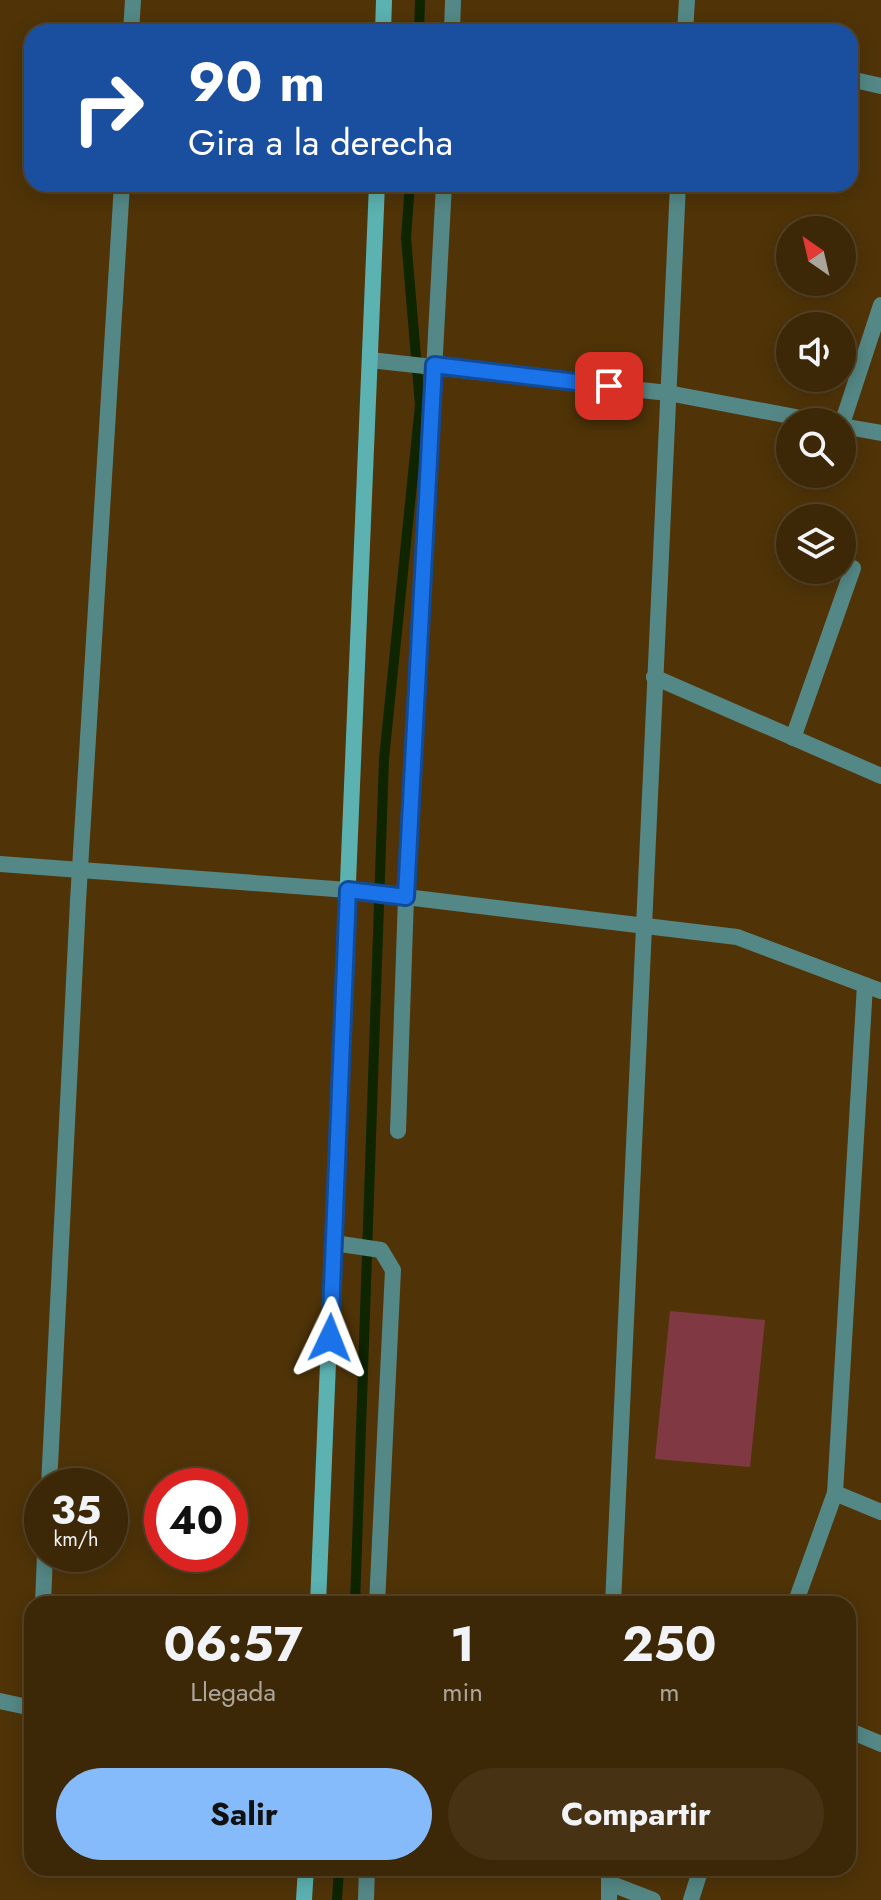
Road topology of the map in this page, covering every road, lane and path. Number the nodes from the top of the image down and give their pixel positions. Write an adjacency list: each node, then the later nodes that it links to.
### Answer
1 (133, 0): 5 (street)
2 (453, 0): 7 (street)
3 (687, 0): 8 (street)
4 (379, 1): 6 (street)
5 (132, 24)
6 (382, 24)
7 (452, 24)
8 (686, 24)
9 (858, 81): 10 (street)
10 (881, 86)
11 (122, 192): 28 (street)
12 (377, 192): 16 (street)
13 (444, 192): 17 (street)
14 (678, 192): 18 (street)
15 (881, 305): 19 (street)
16 (370, 360): 17 (street); 29 (street)
17 (434, 365): 18 (street); 30 (street)
18 (668, 393): 20 (street); 24 (street)
19 (848, 408)
20 (776, 413)
21 (856, 428): 22 (street)
22 (881, 433)
23 (847, 584): 25 (street)
24 (654, 677): 25 (street); 31 (street)
25 (793, 738): 26 (street)
26 (881, 776)
27 (0, 864): 28 (street)
28 (80, 870): 29 (street); 35 (street)
29 (348, 890): 30 (street); 34 (street)
30 (406, 897): 31 (street); 33 (street)
31 (641, 925): 32 (street); 42 (street)
32 (873, 988): 36 (street)
33 (398, 1131)
34 (334, 1243): 40 (street); 41 (street)
35 (50, 1468)
36 (835, 1493): 37 (street); 43 (street)
37 (881, 1512)
38 (44, 1572): 39 (street)
39 (43, 1596)
40 (318, 1596)
41 (377, 1596)
42 (613, 1596)
43 (798, 1596)
44 (0, 1701): 45 (street)
45 (24, 1706)
46 (856, 1733): 47 (street)
47 (881, 1744)
48 (306, 1876): 53 (street)
49 (367, 1876): 54 (street)
50 (609, 1876): 55 (street)
51 (611, 1876): 56 (street)
52 (698, 1876): 57 (street)
53 (304, 1900)
54 (366, 1900)
55 (609, 1900)
56 (653, 1900)
57 (691, 1900)

